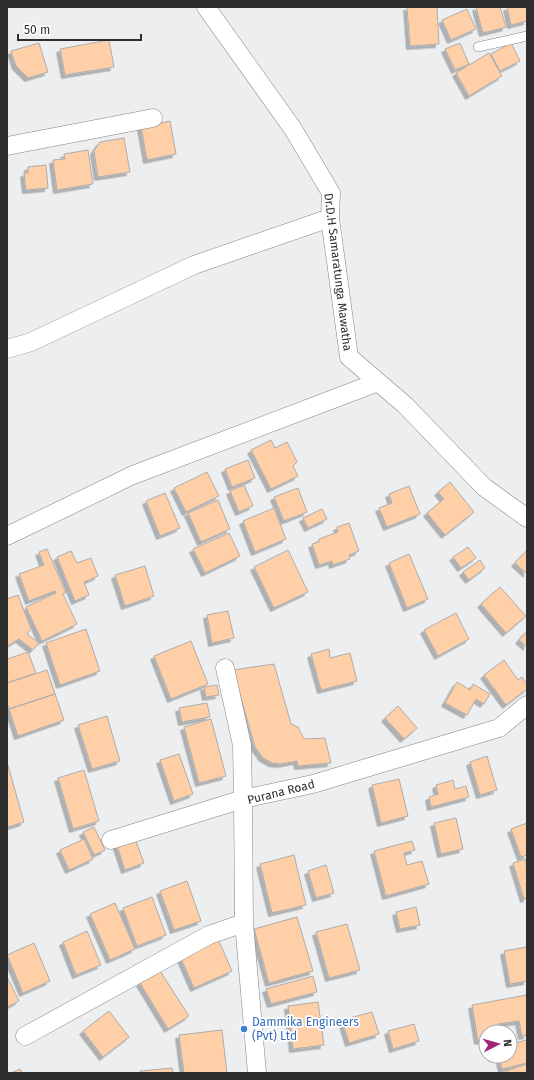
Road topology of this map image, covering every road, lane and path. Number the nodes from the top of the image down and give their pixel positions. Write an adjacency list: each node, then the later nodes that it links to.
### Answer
1 (206, 7): 6 (street, Dr.D.H Samaratunga Mawatha)
2 (527, 36): 3 (lane)
3 (478, 47)
4 (154, 118): 5 (street)
5 (7, 146)
6 (330, 218): 7 (street); 8 (street, Dr.D.H Samaratunga Mawatha)
7 (7, 349)
8 (378, 382): 9 (street, Dr.D.H Samaratunga Mawatha); 10 (street)
9 (527, 518)
10 (7, 536)
11 (225, 668): 13 (street)
12 (527, 705): 13 (street, Purana Road)
13 (243, 799): 14 (street); 15 (street, Purana Road)
14 (111, 840)
15 (244, 923): 16 (street); 17 (street, Purana Road)
16 (25, 1036)
17 (257, 1073)

